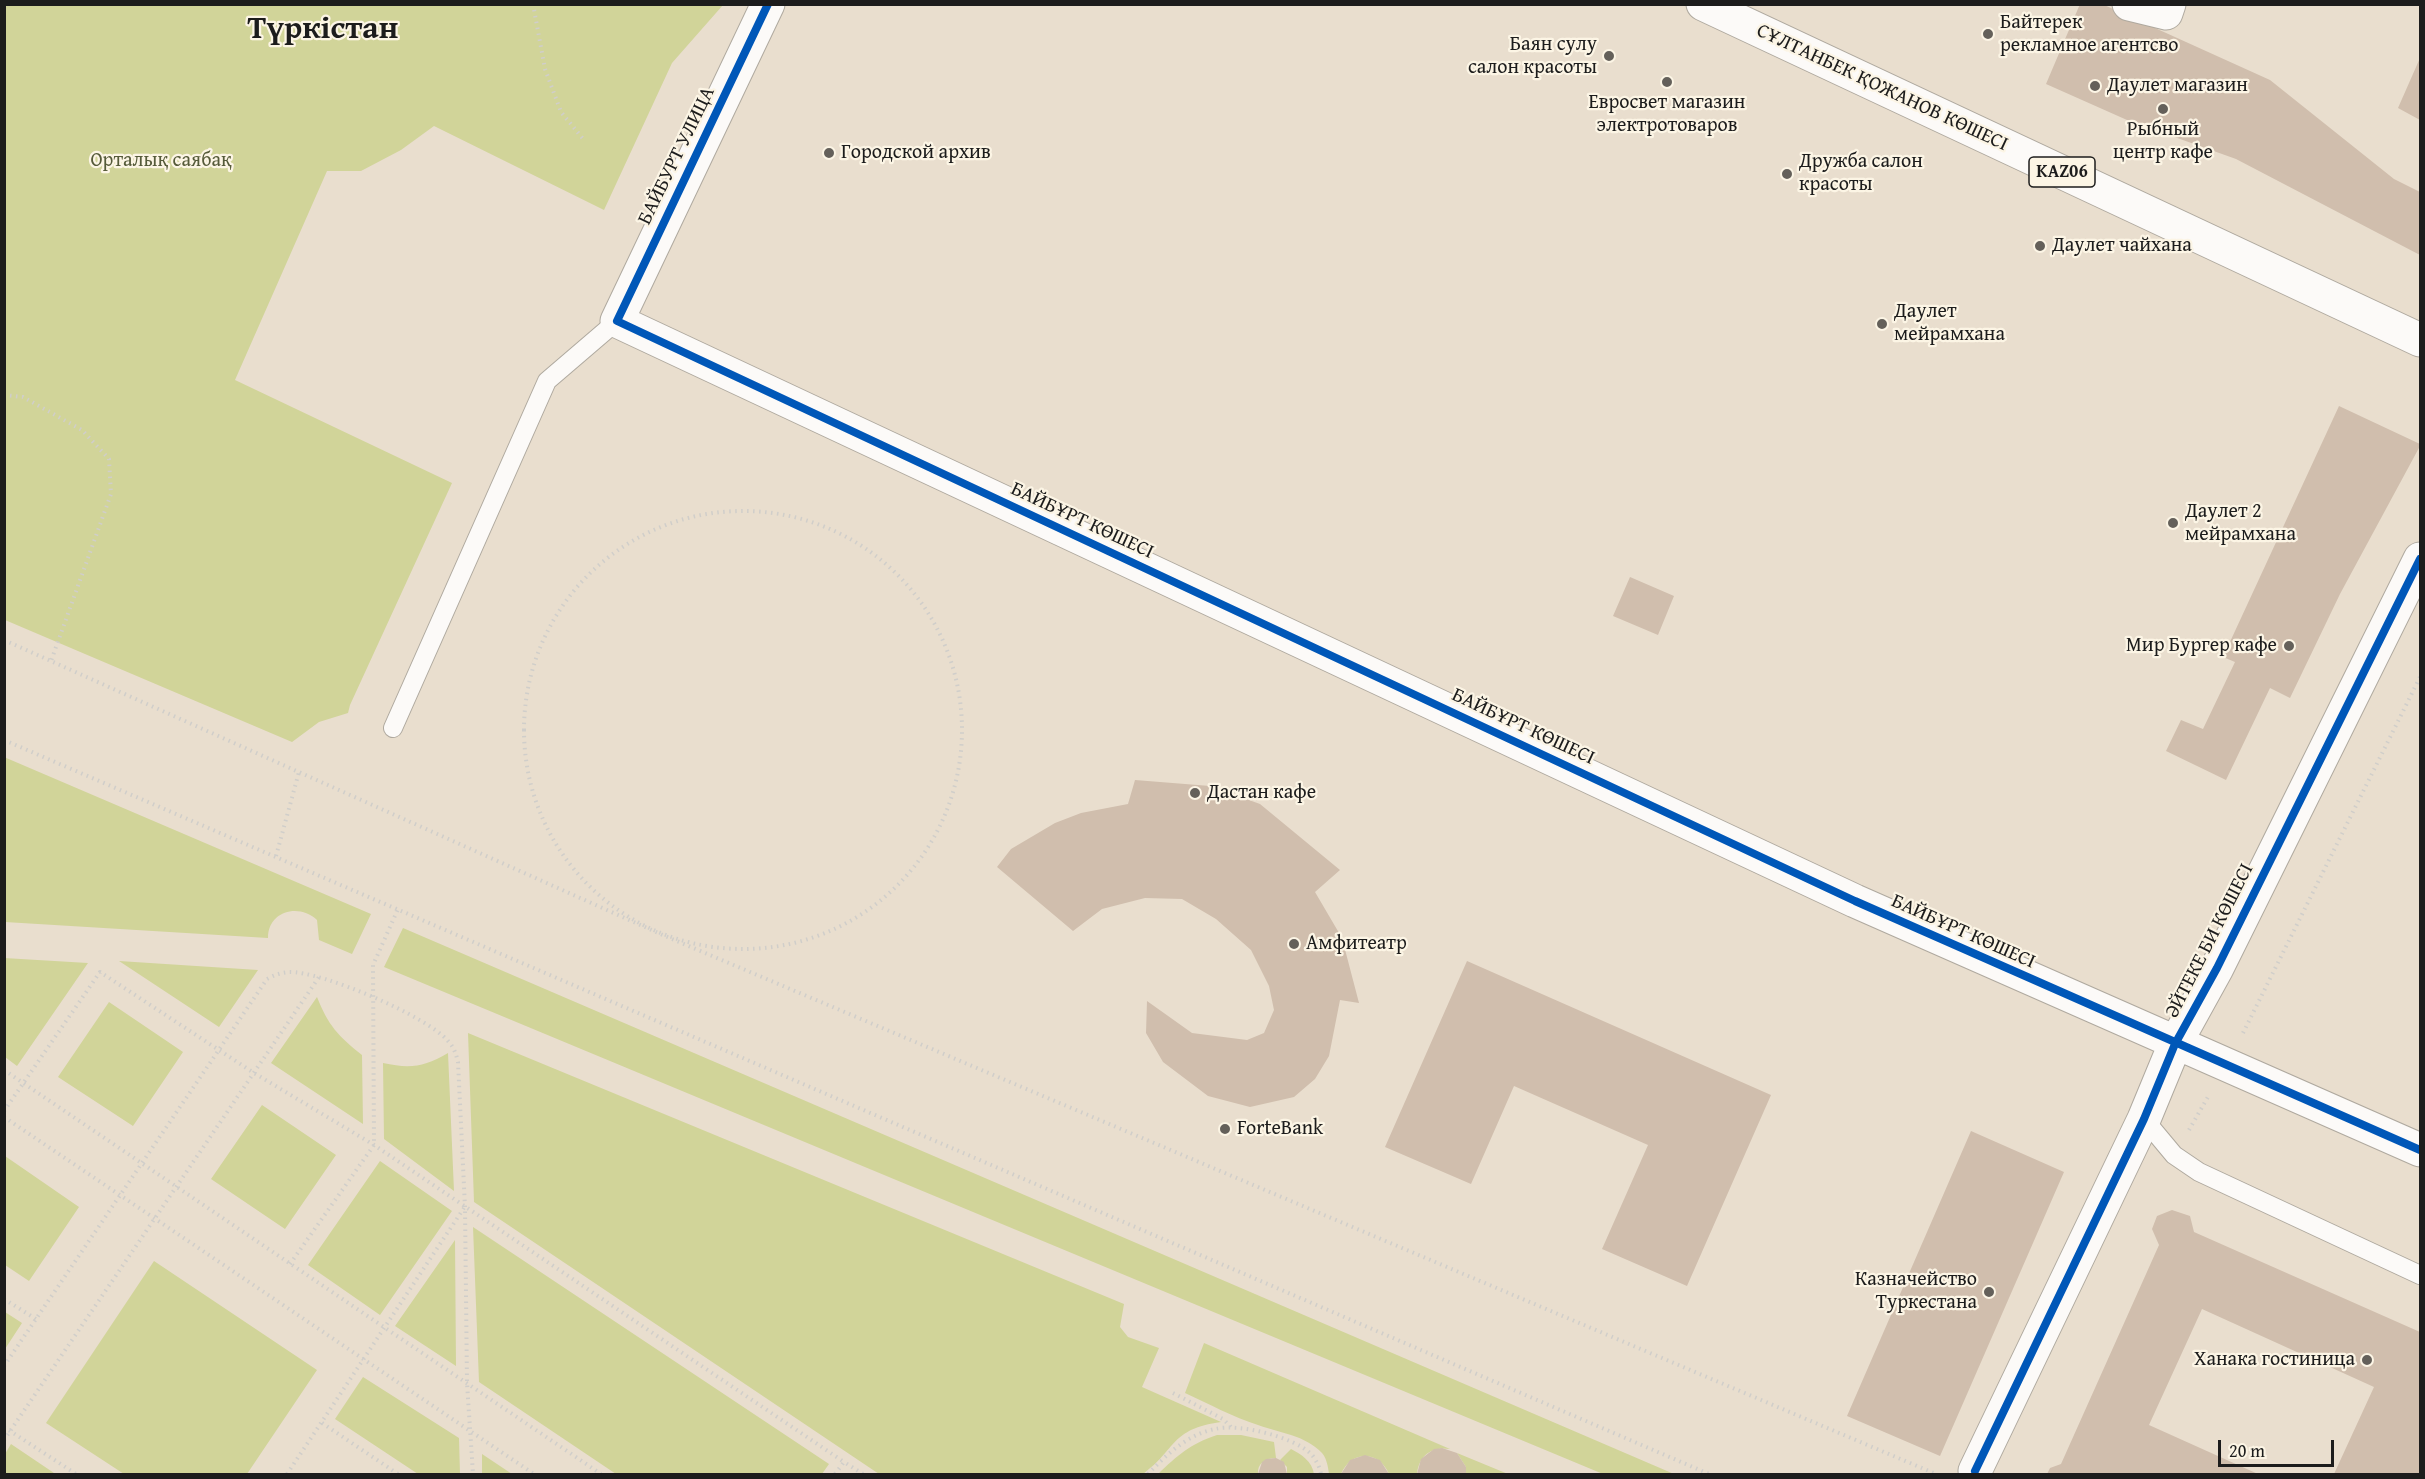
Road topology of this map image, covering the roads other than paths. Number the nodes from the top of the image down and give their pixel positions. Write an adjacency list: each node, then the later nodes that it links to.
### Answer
1 (768, 4): 5 (street, БАЙБУРТ УЛИЦА)
2 (1703, 4): 6 (street, СҰЛТАНБЕК ҚОЖАНОВ КӨШЕСІ / KАZ06)
3 (2129, 4): 4 (street)
4 (2169, 4)
5 (616, 321): 8 (lane); 9 (street, БАЙБҰРТ КӨШЕСІ)
6 (2421, 340)
7 (2421, 560): 9 (street, ӘЙТЕКЕ БИ КӨШЕСІ)
8 (393, 728)
9 (2175, 1044): 10 (street, ӘЙТЕКЕ БИ КӨШЕСІ); 11 (street, БАЙБҰРТ КӨШЕСІ)
10 (2144, 1119): 12 (lane); 13 (street, ӘЙТЕКЕ БИ КӨШЕСІ)
11 (2421, 1150)
12 (2421, 1275)
13 (1975, 1471)

